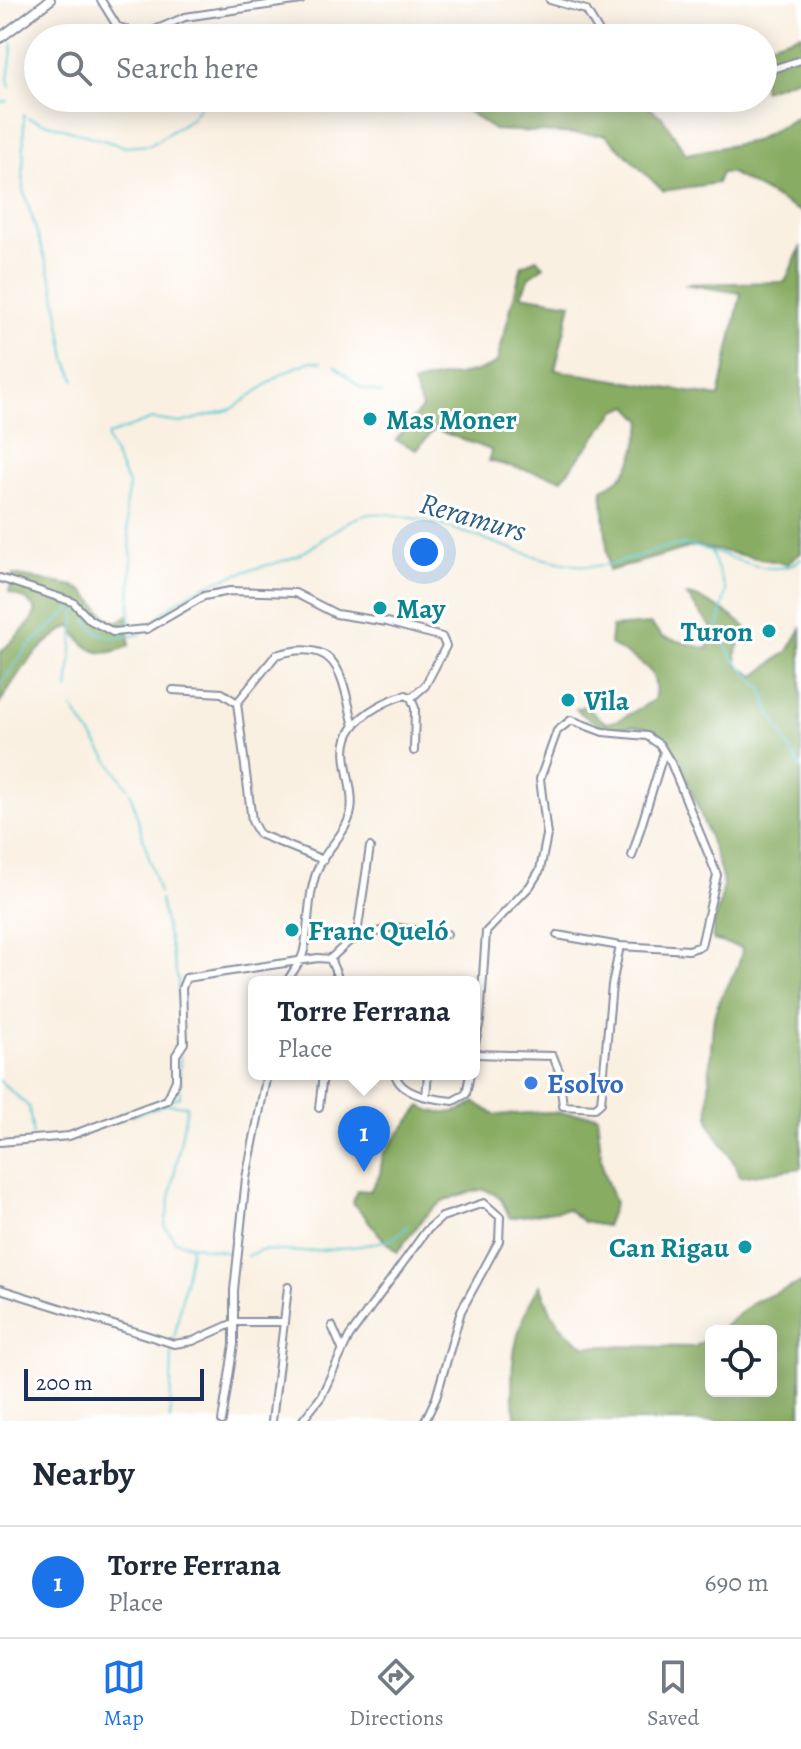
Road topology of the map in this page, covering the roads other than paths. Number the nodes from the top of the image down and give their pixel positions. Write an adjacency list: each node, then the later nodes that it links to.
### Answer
1 (50, 0): 8 (street)
2 (101, 0): 5 (street)
3 (301, 0): 6 (street)
4 (550, 0): 7 (street)
5 (116, 24)
6 (169, 24)
7 (594, 24)
8 (0, 38)
9 (801, 60): 10 (street)
10 (777, 68)
11 (0, 578): 13 (street)
12 (173, 690): 14 (street)
13 (411, 698): 15 (street); 16 (street)
14 (237, 703): 15 (street); 20 (street)
15 (354, 726): 20 (street)
16 (414, 751)
17 (664, 752): 19 (street); 24 (street); 29 (street)
18 (370, 847): 23 (street)
19 (632, 856)
20 (323, 860): 26 (street)
21 (447, 934): 23 (street)
22 (557, 935): 24 (street)
23 (354, 940): 25 (street)
24 (620, 946): 30 (street)
25 (330, 959): 26 (street); 28 (street)
26 (299, 962): 27 (street); 38 (street)
27 (291, 976)
28 (335, 976)
29 (480, 1012)
30 (480, 1051)
31 (266, 1080): 41 (street)
32 (322, 1080): 37 (street)
33 (398, 1080): 36 (street)
34 (427, 1080): 36 (street)
35 (469, 1080): 36 (street)
36 (426, 1096)
37 (319, 1108)
38 (0, 1142)
39 (288, 1287): 42 (street)
40 (0, 1289): 41 (street)
41 (236, 1322): 42 (street); 45 (street)
42 (284, 1322): 46 (street)
43 (332, 1326): 44 (street)
44 (342, 1349): 47 (street); 48 (street)
45 (222, 1421)
46 (272, 1421)
47 (302, 1421)
48 (425, 1421)

